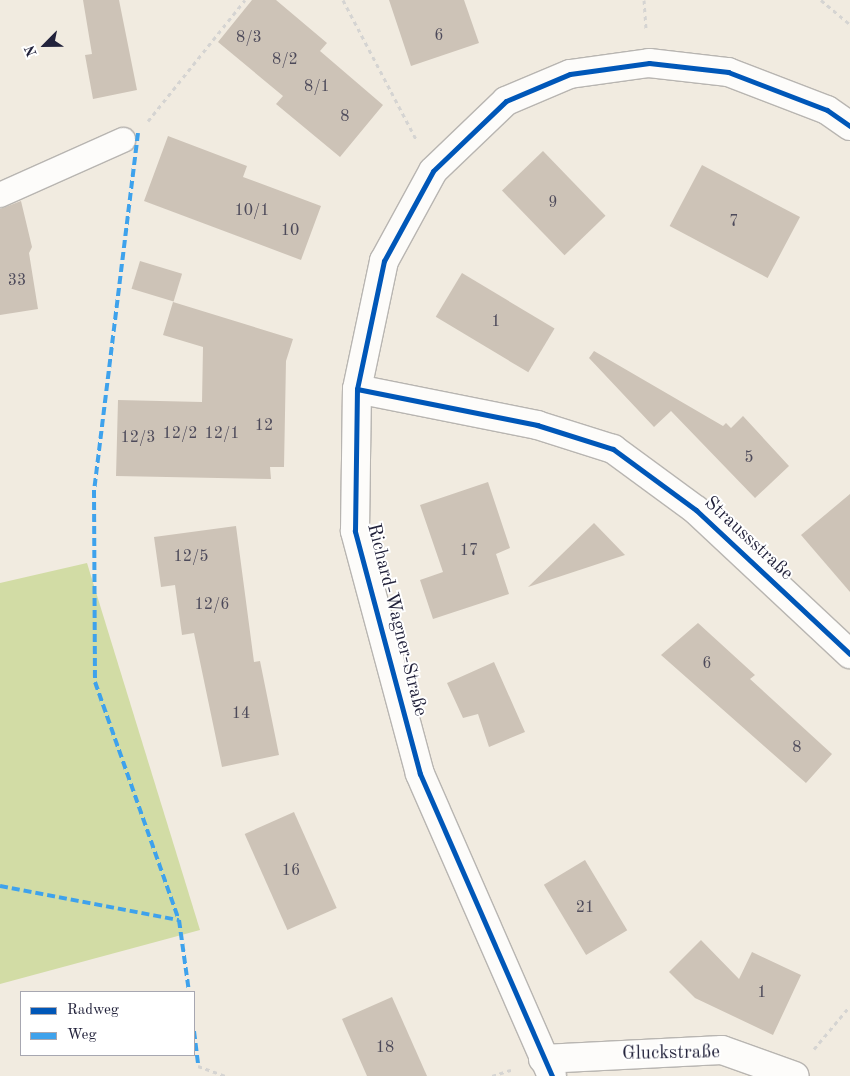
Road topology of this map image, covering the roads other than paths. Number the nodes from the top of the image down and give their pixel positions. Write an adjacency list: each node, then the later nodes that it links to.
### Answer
1 (850, 126): 4 (street, Richard-Wagner-Straße)
2 (122, 140): 3 (lane)
3 (0, 195)
4 (357, 389): 5 (street, Straussstraße); 6 (street, Richard-Wagner-Straße)
5 (850, 654)
6 (547, 1067): 7 (street, Gluckstraße)
7 (794, 1075)

